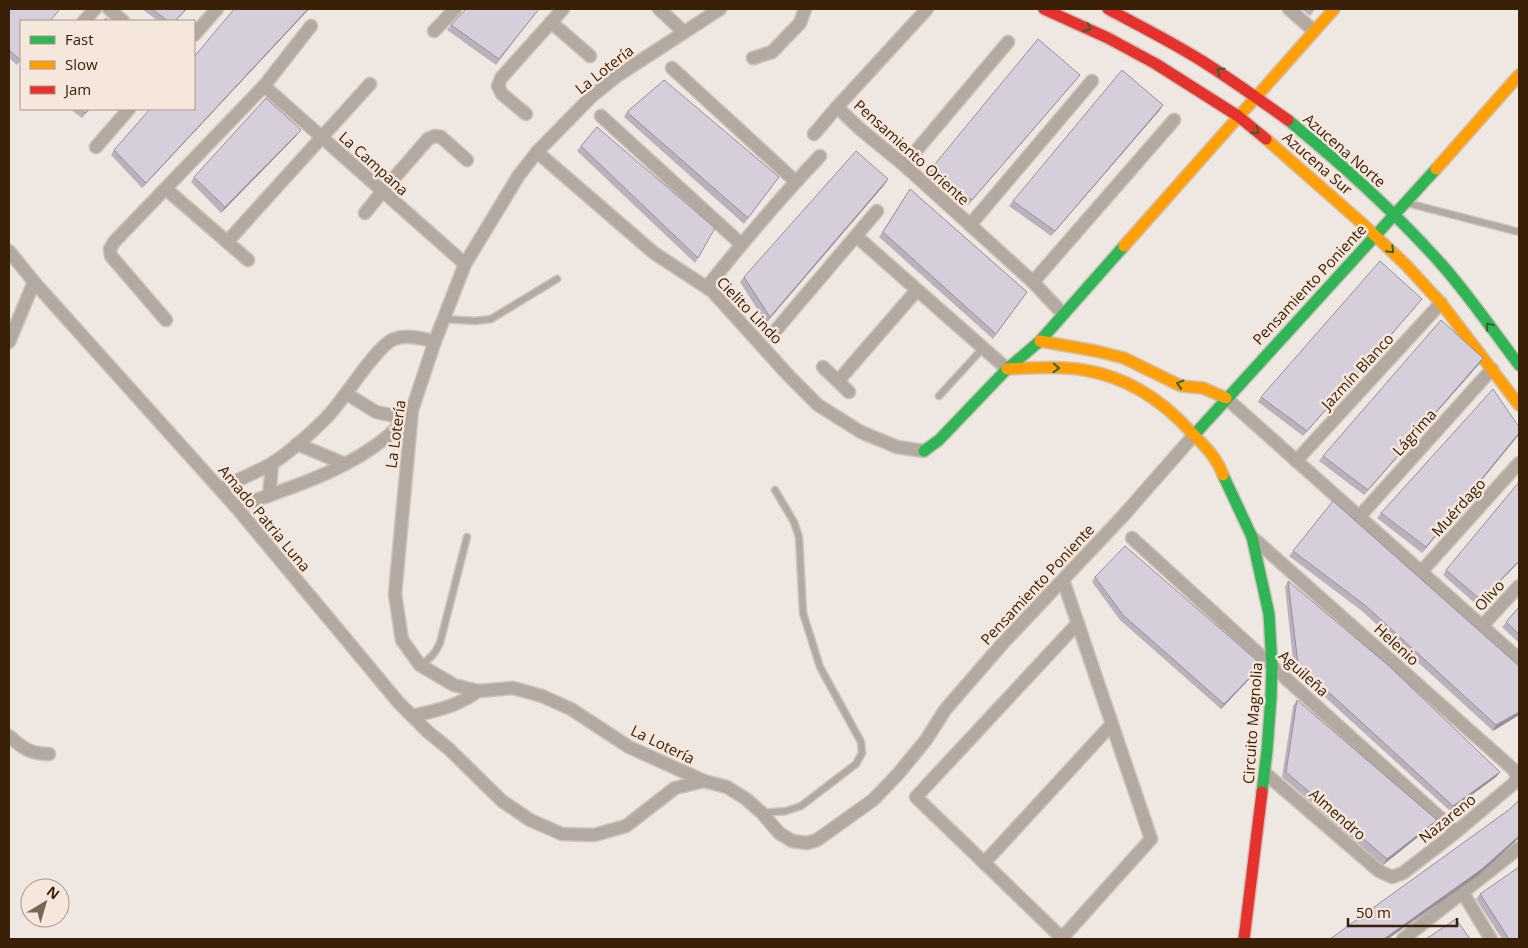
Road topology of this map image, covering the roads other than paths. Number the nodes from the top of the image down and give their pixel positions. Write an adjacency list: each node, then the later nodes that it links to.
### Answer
1 (95, 9): 14 (street)
2 (109, 9): 15 (street)
3 (217, 9): 21 (street)
4 (455, 9): 18 (street)
5 (563, 9): 16 (street)
6 (659, 9): 20 (street)
7 (720, 9): 20 (street, La Lotería)
8 (805, 9): 24 (street)
9 (928, 9): 31 (street, Pensamiento Oriente)
10 (1044, 9): 35 (street, Azucena Sur, one-way to 35)
11 (1108, 9): 30 (street, Azucena Norte, one-way to 11)
12 (1289, 9): 19 (street)
13 (1334, 9): 19 (street)
14 (85, 20)
15 (122, 20)
16 (551, 22): 23 (street); 33 (street)
17 (310, 26): 29 (street)
18 (434, 31)
19 (1314, 31): 30 (street)
20 (684, 32): 40 (street, La Lotería)
21 (195, 34)
22 (1008, 42): 43 (street)
23 (590, 56)
24 (753, 58)
25 (672, 68): 44 (street)
26 (1519, 75): 47 (street, Pensamiento Poniente)
27 (1092, 81): 51 (street)
28 (370, 84): 38 (street)
29 (264, 86): 38 (street, La Campana); 45 (street)
30 (1256, 96): 35 (street); 50 (street, Azucena Norte)
31 (837, 107): 37 (street); 43 (street, Pensamiento Oriente)
32 (128, 110): 39 (street)
33 (526, 114)
34 (601, 116): 56 (street)
35 (1238, 116): 54 (street, Azucena Sur, one-way to 54); 66 (street)
36 (1174, 120): 62 (street)
37 (814, 134)
38 (322, 138): 46 (street, La Campana); 55 (street)
39 (96, 147)
40 (537, 152): 59 (street, La Lotería); 63 (street, Cielito Lindo)
41 (820, 156): 44 (street)
42 (467, 160): 46 (street)
43 (904, 165): 51 (street, Pensamiento Oriente)
44 (795, 181): 56 (street)
45 (166, 189): 55 (street); 68 (street)
46 (382, 192): 49 (street); 59 (street, La Campana)
47 (1405, 203): 50 (street, Pensamiento Poniente); 52 (lane)
48 (877, 211): 53 (street)
49 (365, 212)
50 (1395, 215): 54 (street, Pensamiento Poniente); 74 (street, Azucena Norte, one-way to 50)
51 (970, 225): 62 (street, Pensamiento Oriente)
52 (1519, 232)
53 (856, 236): 64 (street); 69 (street)
54 (1376, 236): 65 (street, Azucena Sur, one-way to 65); 82 (street, Pensamiento Poniente)
55 (227, 242): 58 (street)
56 (741, 244): 63 (street)
57 (9, 251): 61 (street, Amado Patria Luna)
58 (248, 260)
59 (464, 264): 67 (street, La Lotería)
60 (557, 279): 67 (lane)
61 (34, 282): 72 (street); 92 (street, Amado Patria Luna)
62 (1033, 282): 66 (street, Pensamiento Oriente)
63 (707, 287): 87 (street, Cielito Lindo)
64 (917, 290): 73 (street); 78 (street)
65 (1441, 303): 76 (street, Azucena Sur); 88 (street, Jazmín Blanco)
66 (1063, 314): 71 (street)
67 (444, 319): 70 (street, La Lotería)
68 (166, 320)
69 (776, 330)
70 (435, 341): 80 (street); 84 (street, La Lotería)
71 (1040, 341): 77 (street); 82 (street, one-way to 71)
72 (9, 342)
73 (983, 348): 77 (street); 81 (lane)
74 (1519, 365)
75 (823, 366): 78 (street)
76 (1492, 369): 83 (street, Azucena Sur); 96 (street, Lágrima)
77 (1007, 370): 85 (street, Circuito Magnolia, one-way to 85); 87 (street)
78 (838, 381): 79 (street)
79 (849, 392)
80 (347, 394): 84 (street); 86 (street)
81 (939, 396)
82 (1226, 398): 85 (street, Pensamiento Poniente); 88 (street)
83 (1519, 405)
84 (409, 414): 91 (street); 106 (street, La Lotería)
85 (1194, 435): 99 (street, Circuito Magnolia); 101 (street, Pensamiento Poniente)
86 (297, 444): 90 (street); 91 (street)
87 (924, 451)
88 (1296, 461): 96 (street)
89 (1519, 463): 100 (street, Muérdago)
90 (272, 464): 92 (street); 94 (street)
91 (345, 464): 94 (street)
92 (220, 488): 95 (street, Amado Patria Luna)
93 (775, 490): 117 (lane)
94 (269, 496): 95 (street)
95 (236, 507): 109 (street, Amado Patria Luna)
96 (1359, 517): 100 (street)
97 (467, 537): 106 (lane)
98 (1132, 538): 107 (street, Aguileña)
99 (1252, 538): 107 (street, Circuito Magnolia); 114 (street, Helenio)
100 (1422, 572): 104 (street)
101 (1063, 580): 103 (street); 117 (street, Pensamiento Poniente)
102 (1519, 586): 104 (street, Olivo)
103 (1078, 623): 110 (street); 120 (street)
104 (1482, 626): 105 (street)
105 (1519, 659)
106 (420, 665): 108 (street, La Lotería)
107 (1272, 666): 113 (street, Circuito Magnolia); 118 (street, Aguileña)
108 (478, 691): 109 (street); 115 (street, La Lotería)
109 (412, 716): 116 (street, Amado Patria Luna)
110 (1112, 724): 120 (street); 120 (street)
111 (9, 736): 112 (street)
112 (49, 754)
113 (1265, 773): 121 (street, Almendro); 123 (street, Circuito Magnolia)
114 (1518, 777): 118 (street, Nazareno)
115 (704, 781): 116 (street, Pensamiento Poniente); 117 (street, Pensamiento Poniente)
116 (502, 801)
117 (762, 813)
118 (1456, 832): 121 (street, Nazareno)
119 (1519, 848): 122 (street)
120 (984, 863)
121 (1392, 878)
122 (1463, 893): 124 (street); 125 (street)
123 (1244, 939)
124 (1404, 939)
125 (1491, 939)

